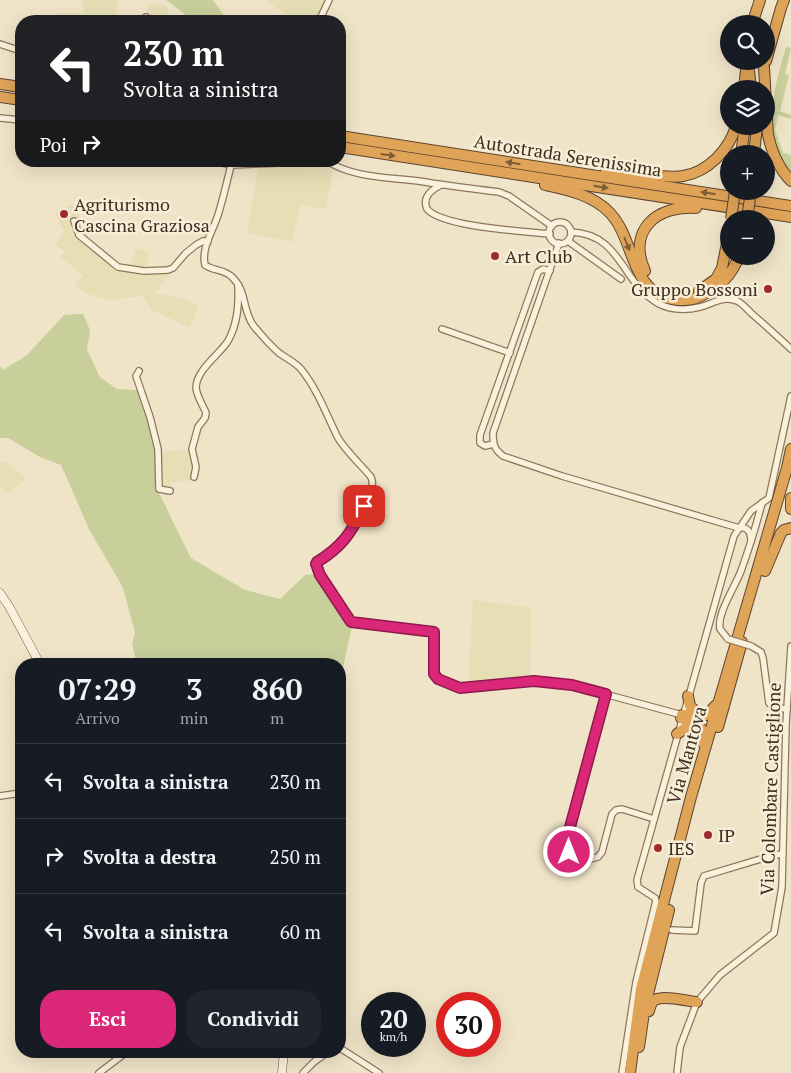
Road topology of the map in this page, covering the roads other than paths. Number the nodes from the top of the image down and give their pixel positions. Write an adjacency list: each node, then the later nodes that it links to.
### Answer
1 (329, 0): 4 (street)
2 (760, 0): 5 (highway)
3 (784, 0): 6 (highway)
4 (322, 15)
5 (755, 15)
6 (775, 32)
7 (0, 44): 8 (street)
8 (15, 49)
9 (766, 70): 23 (highway)
10 (0, 84): 11 (highway)
11 (15, 86)
12 (0, 97): 13 (highway)
13 (15, 99)
14 (0, 118): 15 (street)
15 (15, 119)
16 (732, 135): 20 (highway)
17 (346, 137): 20 (highway, Autostrada Serenissima, one-way to 17)
18 (346, 149): 19 (highway, Autostrada Serenissima, one-way to 19)
19 (466, 166): 27 (highway, Autostrada Serenissima, one-way to 27); 38 (highway, one-way to 38)
20 (533, 166): 25 (highway, Autostrada Serenissima, one-way to 20)
21 (231, 167): 35 (street)
22 (338, 167): 24 (street)
23 (791, 182)
24 (441, 185): 31 (street); 33 (street)
25 (791, 206)
26 (738, 210): 37 (highway)
27 (749, 210)
28 (775, 214): 29 (highway, Autostrada Serenissima)
29 (791, 217)
30 (74, 221): 35 (street)
31 (552, 226): 32 (street); 33 (street)
32 (571, 232): 34 (street); 43 (street)
33 (550, 234): 36 (street)
34 (568, 241): 36 (street); 40 (street)
35 (208, 242): 41 (street)
36 (558, 244): 39 (street)
37 (723, 265)
38 (735, 265)
39 (550, 271): 44 (street); 47 (street)
40 (621, 279)
41 (238, 282): 49 (street); 64 (street)
42 (442, 329): 44 (street)
43 (791, 349)
44 (510, 353): 47 (street)
45 (139, 370): 51 (street)
46 (791, 396): 53 (street)
47 (493, 444): 57 (street)
48 (791, 449): 66 (highway, Via Mantova)
49 (194, 477)
50 (791, 478): 60 (highway, Via Mantova)
51 (170, 491)
52 (791, 498): 54 (highway)
53 (762, 504): 55 (street); 56 (street)
54 (791, 508)
55 (753, 510): 56 (street); 57 (street)
56 (757, 523): 59 (street)
57 (738, 528): 59 (street); 65 (street)
58 (791, 528): 60 (highway)
59 (751, 541): 67 (street, bridge)
60 (764, 570): 78 (highway, Via Mantova)
61 (0, 593): 63 (street)
62 (791, 646): 67 (street, Via Colombare Castiglione)
63 (37, 658)
64 (606, 694): 69 (street); 75 (street)
65 (688, 696): 68 (highway); 69 (street)
66 (718, 701): 68 (highway); 72 (highway, Via Mantova)
67 (787, 709): 76 (street, Via Colombare Castiglione)
68 (699, 715): 69 (highway)
69 (682, 716): 70 (highway); 71 (street)
70 (699, 726): 71 (highway); 72 (highway)
71 (677, 734): 75 (street)
72 (702, 759): 91 (highway, Via Mantova)
73 (15, 794): 74 (street)
74 (0, 796)
75 (654, 819): 90 (street)
76 (783, 854): 77 (street); 80 (street, Via Colombare Castiglione)
77 (672, 930)
78 (654, 972): 79 (highway); 81 (highway, Via Mantova)
79 (663, 998): 80 (highway); 81 (highway)
80 (697, 1002): 93 (street)
81 (639, 1048): 92 (highway, Via Mantova)
82 (346, 1052): 89 (street)
83 (119, 1058): 86 (street)
84 (283, 1058): 87 (street)
85 (319, 1058): 88 (street)
86 (99, 1073)
87 (282, 1073)
88 (303, 1073)
89 (379, 1073)
90 (622, 1073)
91 (630, 1073)
92 (636, 1073)
93 (677, 1073)

